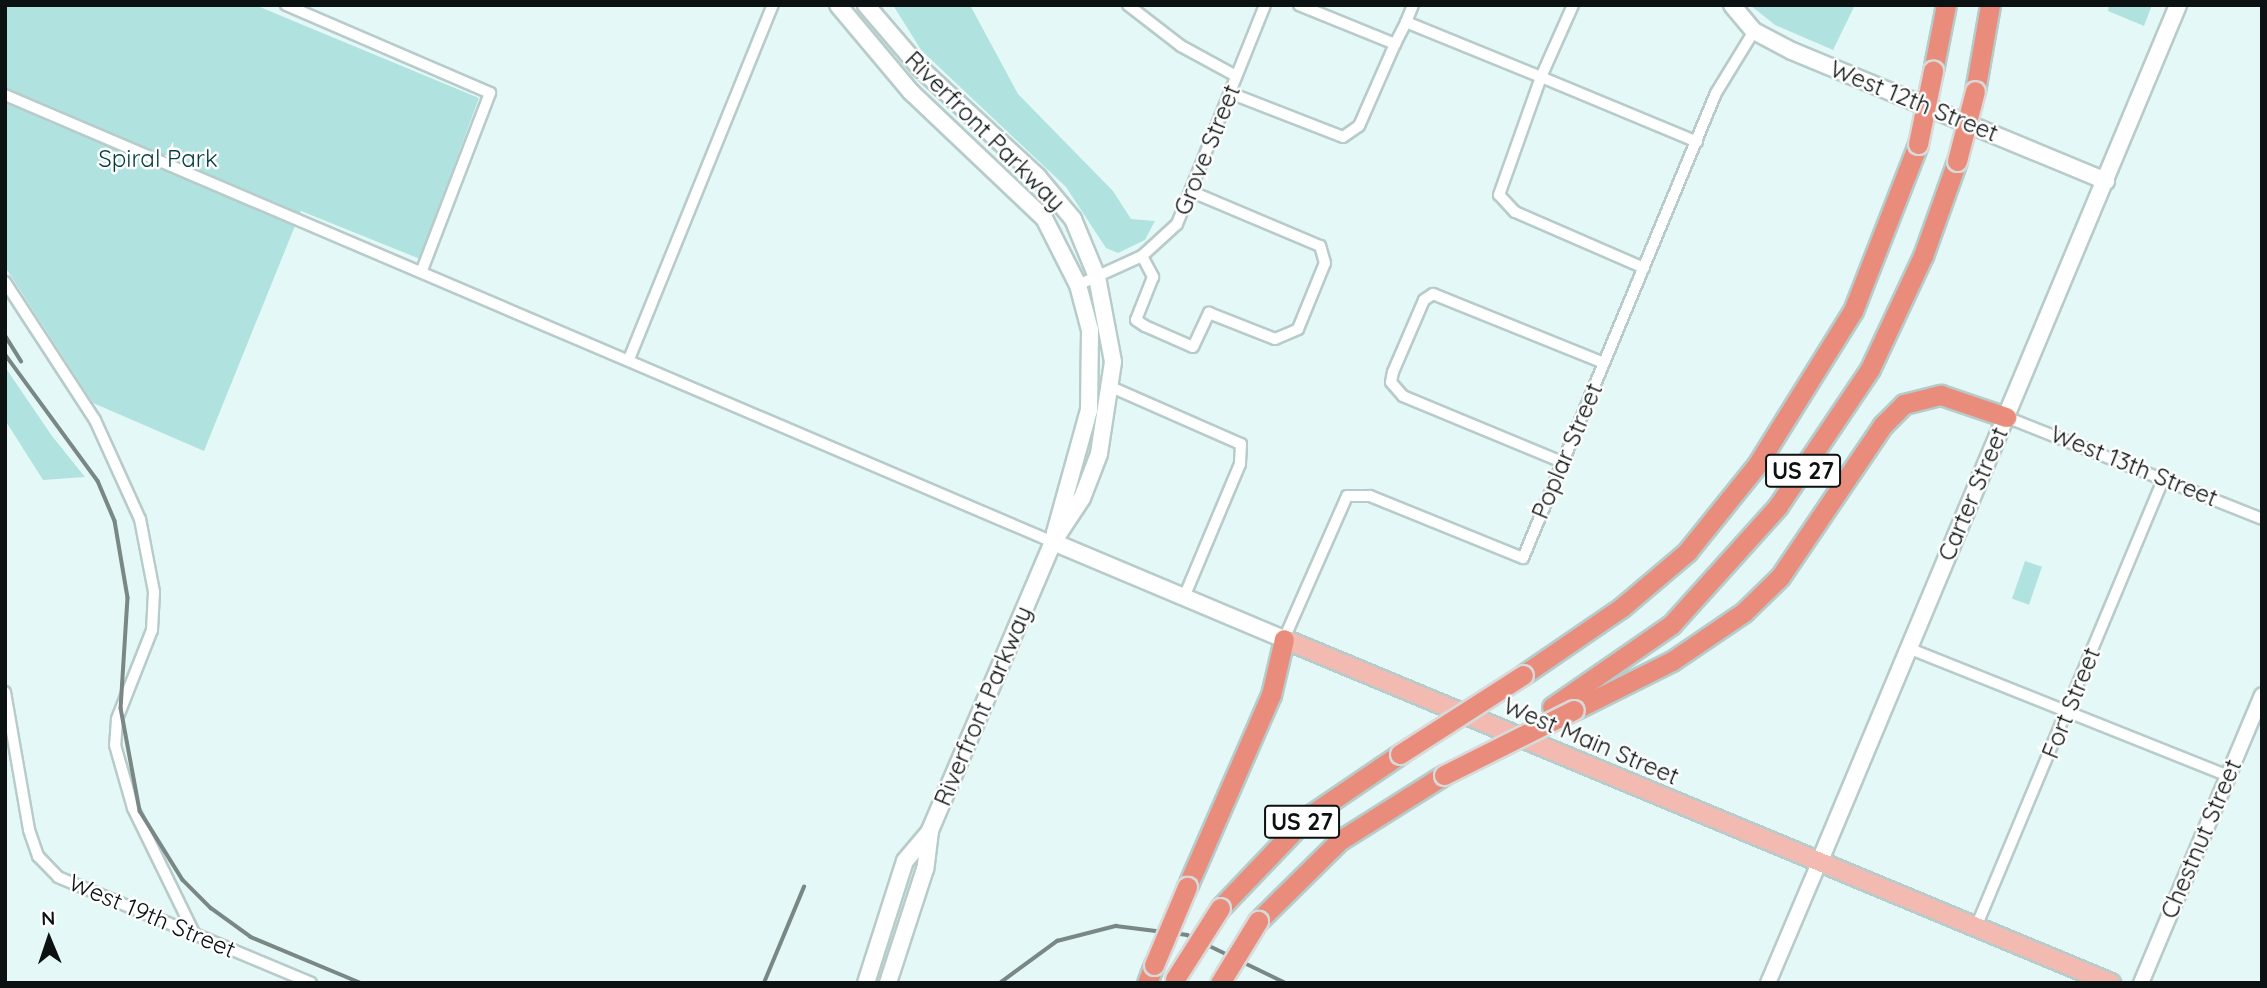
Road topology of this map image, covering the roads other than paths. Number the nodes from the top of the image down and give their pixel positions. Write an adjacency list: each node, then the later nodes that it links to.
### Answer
1 (286, 5): 28 (street)
2 (773, 5): 32 (street)
3 (838, 5): 31 (main road, Riverfront Parkway)
4 (866, 5): 29 (main road, Riverfront Parkway)
5 (1128, 5): 19 (street)
6 (1265, 5): 19 (street, Grove Street)
7 (1299, 5): 18 (street)
8 (1413, 5): 15 (street)
9 (1573, 5): 20 (street)
10 (1732, 5): 16 (main road, West 12th Street)
11 (1946, 5): 53 (highway, US 27, bridge)
12 (1990, 5): 17 (highway, US 27)
13 (2002, 5): 17 (highway)
14 (2178, 5): 24 (main road, Carter Street)
15 (1406, 22): 18 (street); 20 (street)
16 (1754, 31): 23 (street, Poplar Street); 24 (main road, West 12th Street)
17 (1986, 39): 46 (highway, US 27, bridge)
18 (1395, 44): 21 (street)
19 (1236, 76): 21 (street, Grove Street)
20 (1541, 77): 23 (street); 27 (street)
21 (1230, 93): 25 (street, Grove Street)
22 (5, 95): 28 (street)
23 (1697, 142): 27 (street, Poplar Street)
24 (2106, 181): 35 (main road, Carter Street)
25 (1190, 191): 26 (street, Grove Street); 26 (street)
26 (1142, 256): 29 (street, Grove Street)
27 (1644, 268): 33 (street, Poplar Street)
28 (422, 270): 32 (street)
29 (1097, 277): 31 (street, Grove Street); 34 (main road, Riverfront Parkway)
30 (5, 282): 51 (street)
31 (1078, 285): 39 (main road, Riverfront Parkway)
32 (629, 359): 39 (street)
33 (1604, 363): 36 (street, Poplar Street); 36 (street)
34 (1111, 387): 39 (main road, Riverfront Parkway); 40 (street)
35 (2006, 417): 37 (street, West 13th Street); 42 (main road, Carter Street); 46 (highway, bridge)
36 (1563, 462): 41 (street, Poplar Street)
37 (2164, 478): 38 (street, West 13th Street); 45 (street, Fort Street)
38 (2262, 519)
39 (1053, 542): 40 (main road, West Main Street); 48 (main road, Riverfront Parkway)
40 (1184, 597): 41 (main road, West Main Street)
41 (1284, 639): 49 (main road, West Main Street); 52 (highway, bridge)
42 (1908, 648): 45 (street); 49 (main road, Carter Street)
43 (5, 692): 51 (street, West 19th Street)
44 (2262, 695): 47 (street, Chestnut Street)
45 (2069, 711): 47 (street); 50 (street, Fort Street)
46 (1444, 775): 57 (highway, US 27, bridge)
47 (2228, 776): 60 (street, Chestnut Street)
48 (930, 831): 55 (main road, Riverfront Parkway); 56 (main road, Riverfront Parkway)
49 (1819, 863): 50 (main road, West Main Street); 58 (street, Carter Street)
50 (1976, 927): 59 (main road, West Main Street)
51 (194, 933): 54 (street, West 19th Street)
52 (1151, 974)
53 (1174, 981)
54 (311, 983)
55 (866, 983)
56 (888, 983)
57 (1220, 983)
58 (1768, 983)
59 (2111, 983)
60 (2140, 983)

